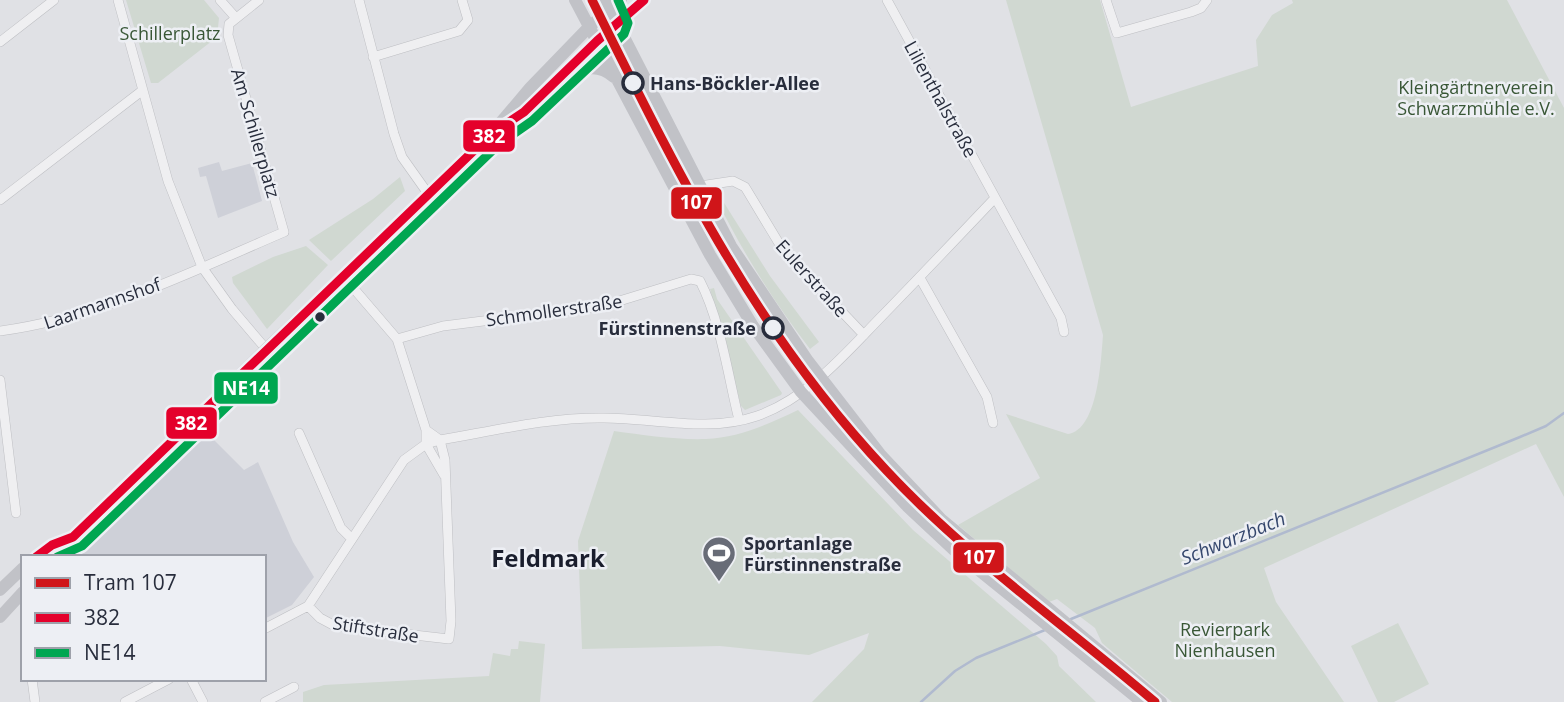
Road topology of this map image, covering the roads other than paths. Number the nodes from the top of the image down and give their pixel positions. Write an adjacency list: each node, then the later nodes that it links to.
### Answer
1 (54, 0): 18 (street)
2 (118, 0): 22 (street)
3 (220, 0): 14 (street)
4 (258, 0): 14 (street)
5 (359, 0): 19 (street)
6 (462, 0): 19 (street)
7 (575, 0): 16 (main road)
8 (621, 0): 13 (main road)
9 (644, 0): 15 (main road)
10 (887, 0): 26 (street, Lilienthalstraße)
11 (1106, 0): 12 (street)
12 (1207, 0)
13 (608, 5): 15 (main road); 16 (main road)
14 (236, 18): 28 (street, Am Schillerplatz)
15 (616, 25): 17 (main road); 24 (main road)
16 (589, 27): 17 (main road); 23 (main road)
17 (597, 41): 20 (main road); 21 (main road)
18 (0, 42)
19 (373, 57): 25 (street)
20 (618, 80): 21 (main road); 39 (main road)
21 (550, 87): 23 (main road)
22 (143, 90): 27 (street); 29 (street)
23 (491, 134): 25 (main road)
24 (700, 186): 34 (street, Eulerstraße); 37 (main road)
25 (429, 195): 30 (main road)
26 (995, 198): 31 (street); 33 (street, Lilienthalstraße)
27 (0, 200)
28 (284, 232): 29 (street, Laarmannshof)
29 (202, 267): 32 (street, Laarmannshof); 36 (street)
30 (343, 276): 35 (street); 36 (main road)
31 (920, 278): 34 (street); 41 (street)
32 (0, 331)
33 (1064, 332)
34 (864, 335): 37 (street)
35 (397, 339): 40 (street, Schmollerstraße); 42 (street)
36 (266, 349): 49 (main road)
37 (821, 377): 39 (street); 68 (main road)
38 (0, 380): 43 (street)
39 (800, 392): 40 (street); 67 (main road)
40 (739, 420): 45 (street)
41 (993, 423)
42 (426, 429): 45 (street); 46 (street)
43 (3, 433): 48 (street)
44 (299, 433): 50 (street)
45 (440, 440): 46 (street); 47 (street)
46 (426, 444): 47 (street); 50 (street)
47 (445, 476): 56 (street, Stiftstraße)
48 (16, 513)
49 (73, 537): 51 (main road); 52 (main road)
50 (352, 539): 56 (street)
51 (39, 555)
52 (57, 555)
53 (21, 571): 54 (main road)
54 (0, 590)
55 (21, 594): 57 (main road)
56 (308, 606): 58 (street)
57 (0, 617)
58 (266, 628)
59 (32, 681): 63 (street)
60 (165, 681): 64 (street)
61 (192, 681): 65 (street)
62 (294, 687): 66 (street)
63 (36, 702)
64 (125, 702)
65 (203, 702)
66 (264, 702)
67 (1142, 702)
68 (1161, 702)

